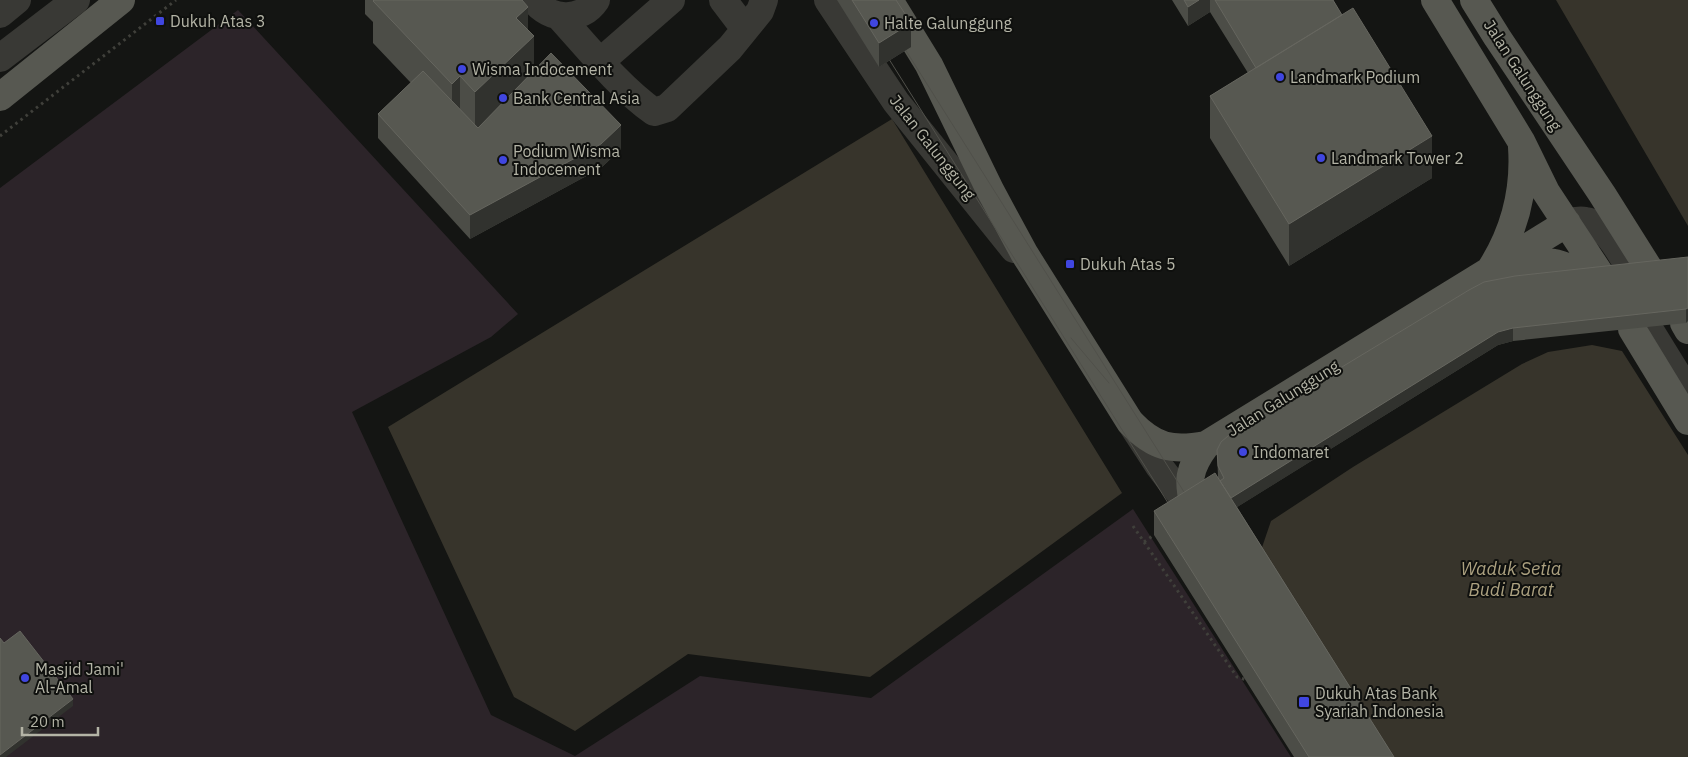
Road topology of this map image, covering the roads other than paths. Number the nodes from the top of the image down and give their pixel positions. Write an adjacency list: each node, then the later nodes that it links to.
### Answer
1 (17, 0): 14 (street)
2 (90, 0): 12 (street)
3 (121, 0): 18 (main road)
4 (534, 0): 15 (street)
5 (596, 0): 15 (street)
6 (672, 0): 17 (street)
7 (723, 0): 13 (street)
8 (828, 0): 23 (street, Jalan Galunggung)
9 (889, 0): 23 (main road, Jalan Galunggung)
10 (1435, 0): 19 (main road)
11 (1474, 0): 22 (main road, Jalan Galunggung)
12 (66, 8): 16 (street)
13 (763, 10): 17 (street)
14 (0, 14)
15 (559, 16): 17 (street)
16 (0, 58)
17 (600, 62)
18 (0, 97)
19 (1522, 141): 20 (main road); 21 (main road)
20 (1574, 222): 21 (main road, Jalan Galunggung); 22 (main road); 22 (street)
21 (1490, 270): 22 (main road); 29 (main road, Jalan Galunggung)
22 (1625, 277)
23 (1046, 288): 27 (main road, Jalan Galunggung)
24 (1664, 327): 25 (street); 26 (street); 28 (main road)
25 (1688, 356)
26 (1688, 392)
27 (1130, 422): 29 (main road, Jalan Galunggung); 30 (street)
28 (1688, 422)
29 (1206, 445): 30 (street); 31 (main road)
30 (1169, 480): 31 (street)
31 (1177, 518)

